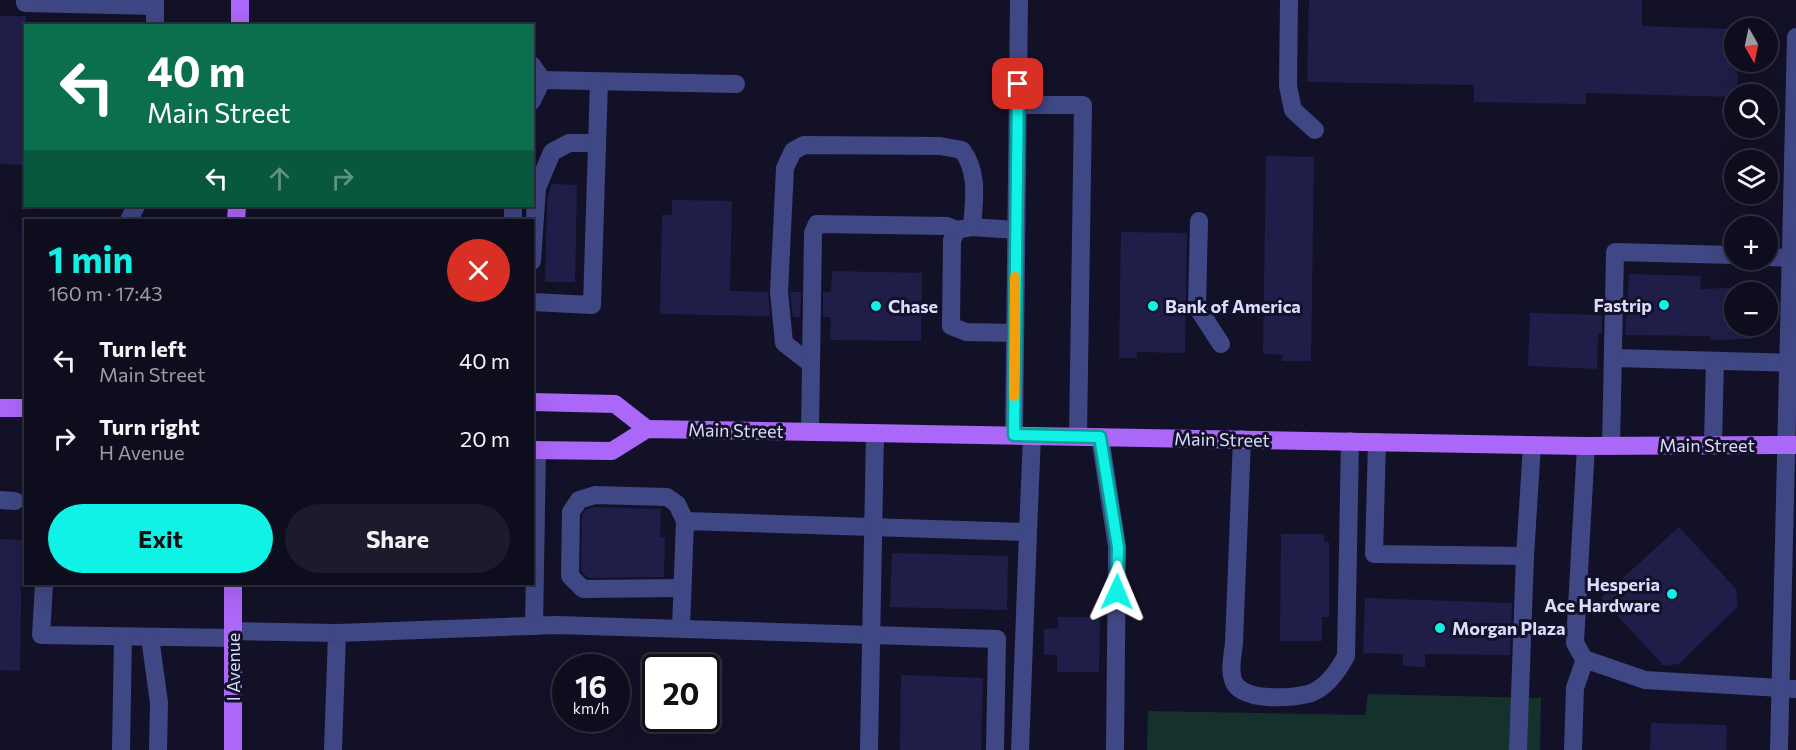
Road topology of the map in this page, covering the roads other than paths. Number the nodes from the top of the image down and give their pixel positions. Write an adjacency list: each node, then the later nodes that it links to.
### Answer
1 (24, 0): 5 (street)
2 (240, 0): 7 (main road)
3 (1019, 0): 14 (street)
4 (1289, 0): 15 (street)
5 (155, 3): 6 (street)
6 (154, 24)
7 (240, 24)
8 (1796, 37): 10 (street)
9 (537, 72): 11 (street); 13 (street)
10 (1796, 72): 23 (street)
11 (599, 82): 12 (street); 16 (street)
12 (736, 84)
13 (534, 89)
14 (1018, 105): 19 (street); 38 (street)
15 (1314, 130)
16 (597, 143): 20 (street); 24 (street)
17 (1199, 220): 26 (street)
18 (964, 228): 19 (street); 25 (street); 30 (street); 30 (street)
19 (1016, 230): 25 (street)
20 (534, 232)
21 (1724, 255): 27 (street)
22 (1778, 257): 23 (street)
23 (1791, 258): 29 (street)
24 (534, 302)
25 (1014, 333): 37 (street)
26 (1221, 344)
27 (1614, 358): 28 (street); 47 (street)
28 (1715, 361): 29 (street); 43 (street)
29 (1793, 363): 45 (street)
30 (811, 364): 35 (street)
31 (534, 402): 34 (main road)
32 (0, 408): 33 (main road)
33 (24, 408)
34 (647, 429): 35 (main road, Main Street); 48 (main road)
35 (810, 432): 36 (main road, Main Street)
36 (875, 433): 37 (main road, Main Street); 50 (street)
37 (1023, 436): 38 (main road, Main Street); 51 (street)
38 (1078, 436): 39 (main road, Main Street)
39 (1100, 437): 40 (main road, Main Street); 72 (street)
40 (1242, 440): 41 (main road, Main Street); 41 (street)
41 (1350, 441): 42 (main road, Main Street)
42 (1377, 442): 44 (main road, Main Street); 52 (street)
43 (1713, 443): 45 (main road, Main Street); 47 (main road, Main Street)
44 (1532, 445): 46 (main road, Main Street); 52 (street)
45 (1792, 445): 64 (street)
46 (1586, 446): 47 (main road, Main Street); 63 (street)
47 (1611, 446)
48 (535, 450): 56 (street)
49 (685, 521): 50 (street); 55 (street); 55 (street)
50 (872, 526): 51 (street); 59 (street)
51 (1028, 532): 71 (street)
52 (1525, 556): 73 (street)
53 (44, 585): 61 (street)
54 (232, 585): 60 (main road, I Avenue)
55 (682, 588): 57 (street)
56 (534, 626): 57 (street); 58 (street)
57 (681, 628): 59 (street)
58 (337, 633): 60 (street); 68 (street)
59 (871, 633): 69 (street); 70 (street)
60 (233, 635): 62 (street); 67 (main road, I Avenue)
61 (123, 637): 62 (street); 65 (street)
62 (150, 637): 66 (street)
63 (1585, 659): 64 (street); 74 (street)
64 (1788, 689): 75 (street)
65 (120, 750)
66 (158, 750)
67 (233, 750)
68 (333, 750)
69 (869, 750)
70 (995, 750)
71 (1020, 750)
72 (1115, 750)
73 (1518, 750)
74 (1573, 750)
75 (1779, 750)

